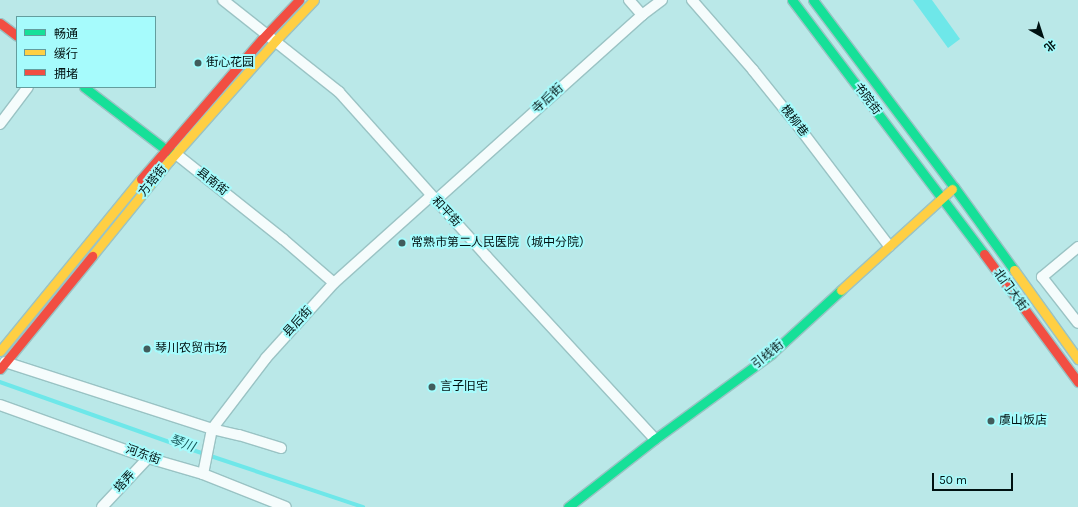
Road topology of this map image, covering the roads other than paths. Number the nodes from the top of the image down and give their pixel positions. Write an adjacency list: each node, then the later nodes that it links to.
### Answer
1 (223, 0): 11 (street, 和平街)
2 (299, 0): 11 (street, 方塔街)
3 (314, 0): 13 (street, 方塔街)
4 (629, 0): 9 (street)
5 (662, 0): 9 (street, 寺后街)
6 (692, 0): 22 (street, 槐柳巷)
7 (792, 0): 21 (street, 书院街)
8 (813, 0): 19 (street, 书院街)
9 (642, 15): 20 (street, 寺后街)
10 (0, 23): 12 (street)
11 (267, 33): 13 (street, 和平街); 17 (street, 方塔街)
12 (16, 35)
13 (276, 40): 18 (street, 方塔街); 20 (street, 和平街)
14 (27, 88): 16 (street)
15 (85, 88): 17 (street, 县南街)
16 (0, 124)
17 (165, 149): 18 (street, 县南街); 26 (street, 方塔街)
18 (176, 154): 24 (street, 县南街); 28 (street, 方塔街)
19 (954, 187): 21 (street, 引线街); 27 (street, 北门大街)
20 (433, 198): 24 (street, 县后街); 32 (street, 和平街)
21 (943, 198): 22 (street, 引线街); 29 (street, 北门大街)
22 (889, 246): 32 (street, 引线街)
23 (1078, 247): 25 (street)
24 (334, 283): 31 (street, 县后街)
25 (1078, 323)
26 (0, 351)
27 (1078, 359)
28 (3, 365): 31 (street)
29 (1078, 382)
30 (0, 406): 34 (street, 河东街)
31 (212, 429): 33 (street); 35 (street, 县后街)
32 (655, 439): 38 (street, 引线街)
33 (281, 448)
34 (148, 458): 35 (street, 河东街); 36 (street, 塔弄)
35 (202, 474): 37 (street, 河东街)
36 (102, 507)
37 (286, 507)
38 (568, 507)

